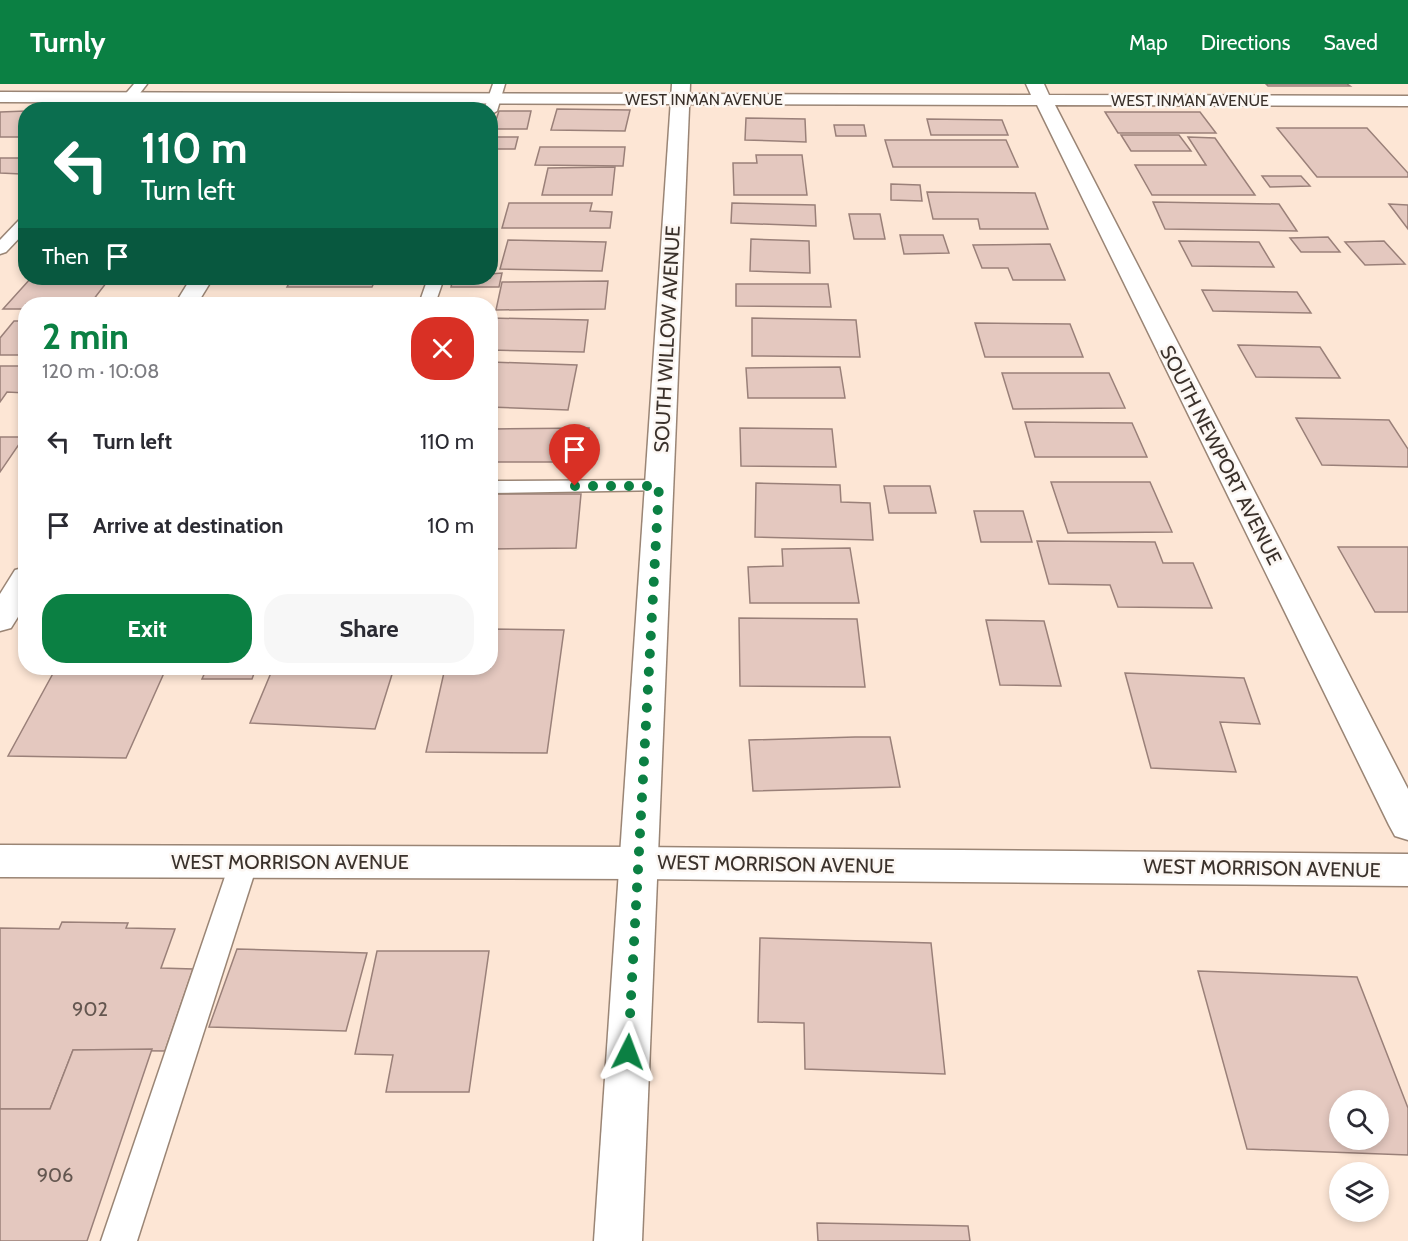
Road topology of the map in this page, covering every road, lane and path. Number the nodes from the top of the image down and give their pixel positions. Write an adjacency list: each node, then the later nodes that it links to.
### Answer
1 (1400, 84): 4 (street)
2 (681, 92): 3 (street, WEST INMAN AVENUE); 8 (street, WEST INMAN AVENUE); 12 (street, SOUTH WILLOW AVENUE)
3 (1039, 92): 9 (street, WEST INMAN AVENUE); 16 (street, SOUTH NEWPORT AVENUE)
4 (1408, 92)
5 (0, 97): 6 (street, WEST INMAN AVENUE)
6 (132, 97): 7 (street, WEST INMAN AVENUE)
7 (310, 97): 8 (street, WEST INMAN AVENUE)
8 (495, 98)
9 (1408, 101)
10 (18, 229): 11 (lane)
11 (0, 249)
12 (659, 486): 13 (lane); 19 (street, SOUTH WILLOW AVENUE)
13 (498, 487)
14 (18, 590): 15 (street)
15 (0, 620)
16 (1408, 825)
17 (0, 861): 18 (street, WEST MORRISON AVENUE)
18 (244, 862): 19 (street, WEST MORRISON AVENUE); 21 (lane)
19 (637, 863): 20 (street, WEST MORRISON AVENUE); 22 (street, SOUTH WILLOW AVENUE)
20 (1408, 870)
21 (119, 1241)
22 (618, 1241)

